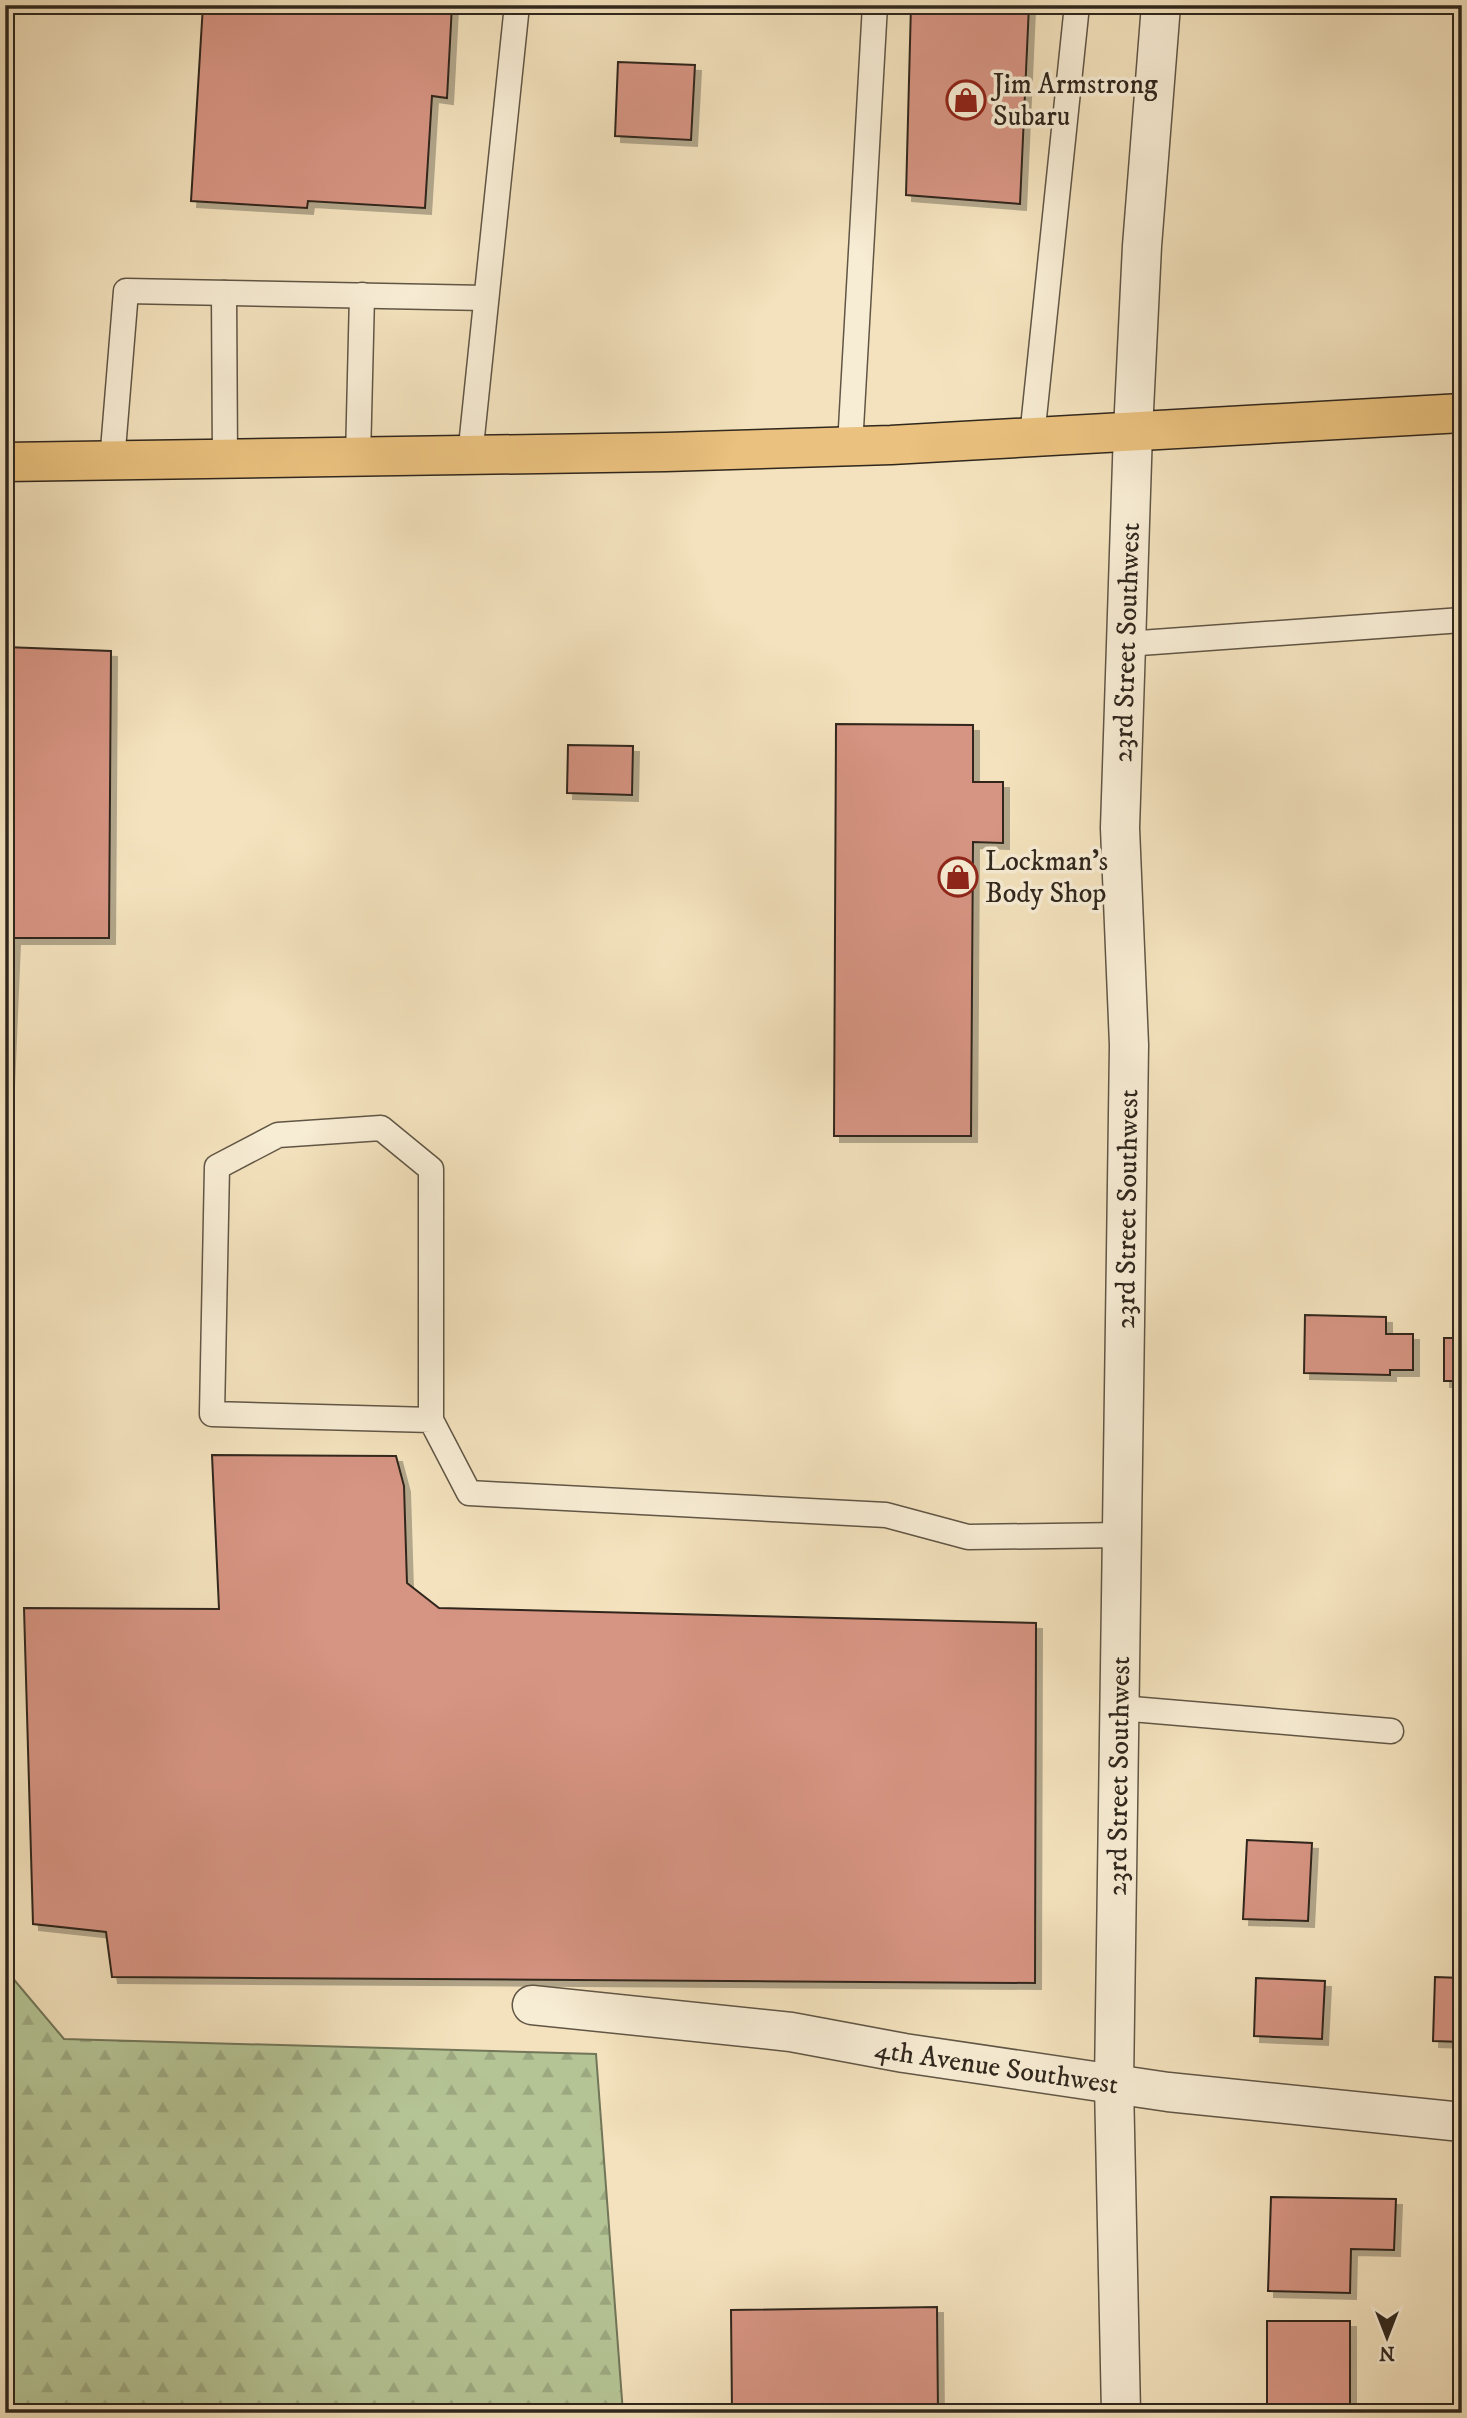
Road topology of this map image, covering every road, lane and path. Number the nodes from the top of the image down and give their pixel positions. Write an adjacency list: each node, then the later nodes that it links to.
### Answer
1 (517, 5): 7 (lane)
2 (875, 5): 11 (lane)
3 (1077, 5): 10 (lane)
4 (1161, 5): 9 (street, 23rd Street Southwest)
5 (224, 293): 6 (lane); 14 (lane); 16 (lane)
6 (362, 295): 7 (lane); 13 (lane)
7 (486, 298): 12 (lane)
8 (1462, 413): 9 (main road)
9 (1133, 431): 10 (main road); 18 (street, 23rd Street Southwest)
10 (1032, 437): 11 (main road)
11 (850, 446): 12 (main road)
12 (470, 456): 13 (main road)
13 (358, 458): 14 (main road)
14 (225, 460): 16 (main road)
15 (5, 462): 16 (main road)
16 (111, 462)
17 (1462, 620): 18 (lane)
18 (1126, 644): 20 (street, 23rd Street Southwest)
19 (431, 1420): 19 (lane); 20 (lane)
20 (1123, 1535): 21 (street, 23rd Street Southwest)
21 (1120, 1708): 22 (lane); 24 (street, 23rd Street Southwest)
22 (1391, 1731)
23 (532, 2005): 24 (street, 4th Avenue Southwest)
24 (1114, 2084): 25 (street, 4th Avenue Southwest); 26 (street, 23rd Street Southwest)
25 (1462, 2122)
26 (1121, 2413)

